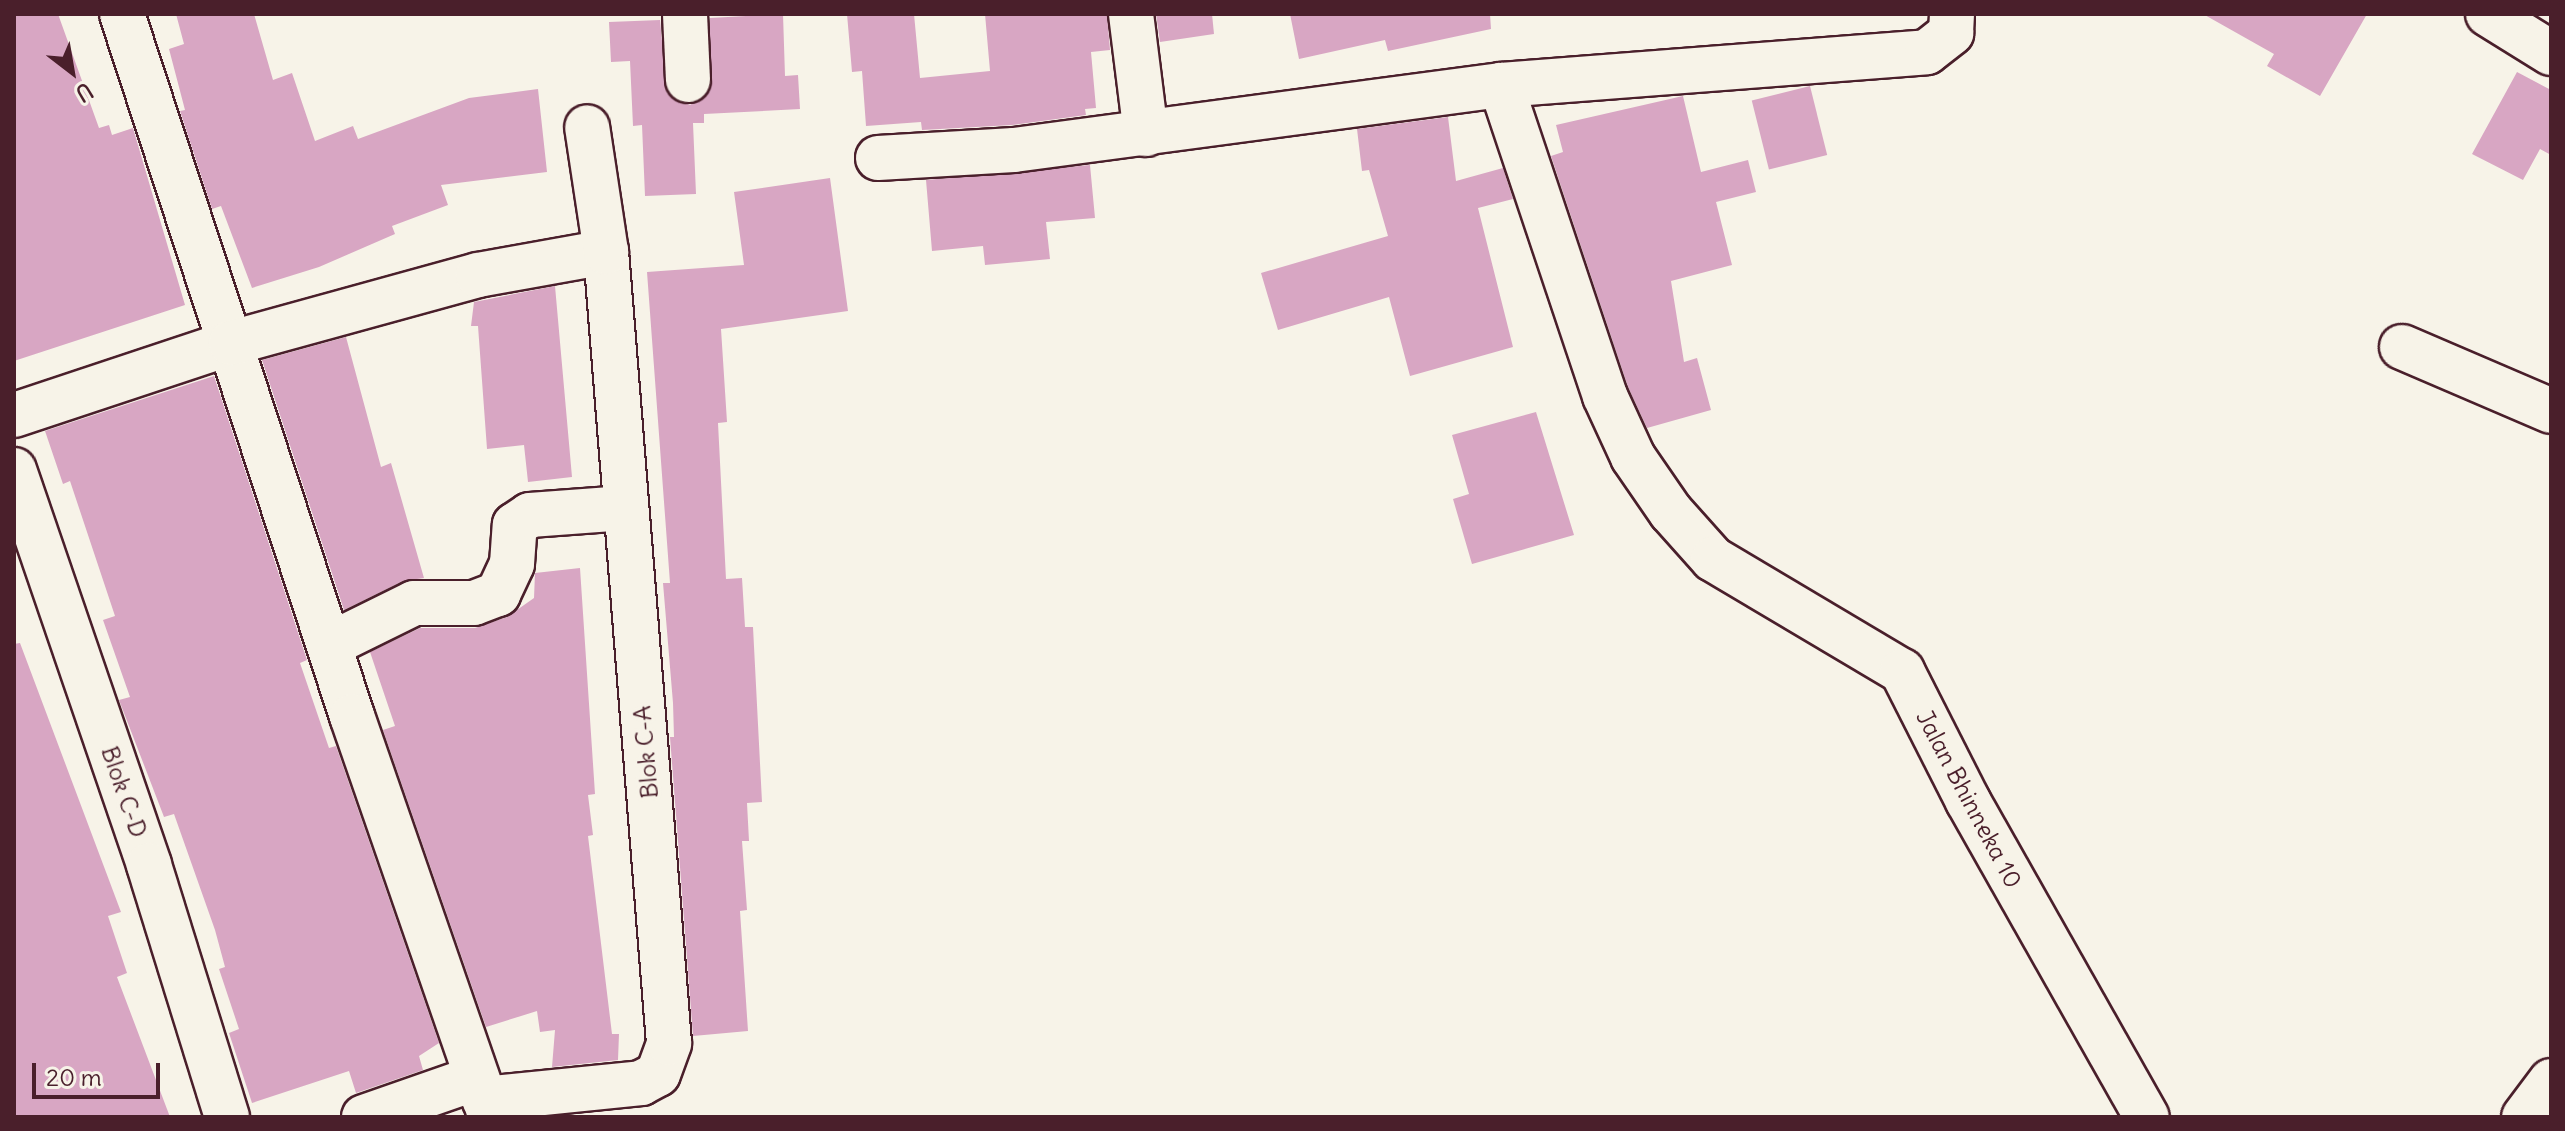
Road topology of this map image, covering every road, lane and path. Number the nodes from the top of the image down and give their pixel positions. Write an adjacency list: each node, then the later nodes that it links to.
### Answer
1 (122, 14): 13 (street)
2 (685, 14): 7 (street)
3 (1131, 14): 10 (street)
4 (1952, 14): 8 (street)
5 (2488, 14): 6 (street)
6 (2551, 53)
7 (688, 80)
8 (1501, 85): 10 (street); 24 (street, Jalan Bhinneka 10)
9 (587, 127): 12 (street, Blok C-A)
10 (1146, 134): 11 (street)
11 (878, 158)
12 (606, 252): 13 (street); 18 (street, Blok C-A)
13 (231, 343): 16 (street); 19 (street)
14 (2402, 347): 15 (street)
15 (2551, 411)
16 (14, 415)
17 (14, 470): 22 (street, Blok C-D)
18 (625, 508): 19 (street); 21 (street, Blok C-A)
19 (329, 645): 21 (street)
20 (2551, 1081): 25 (street)
21 (484, 1098): 23 (street, Blok C-A)
22 (227, 1117)
23 (364, 1117)
24 (2147, 1117)
25 (2524, 1117)

